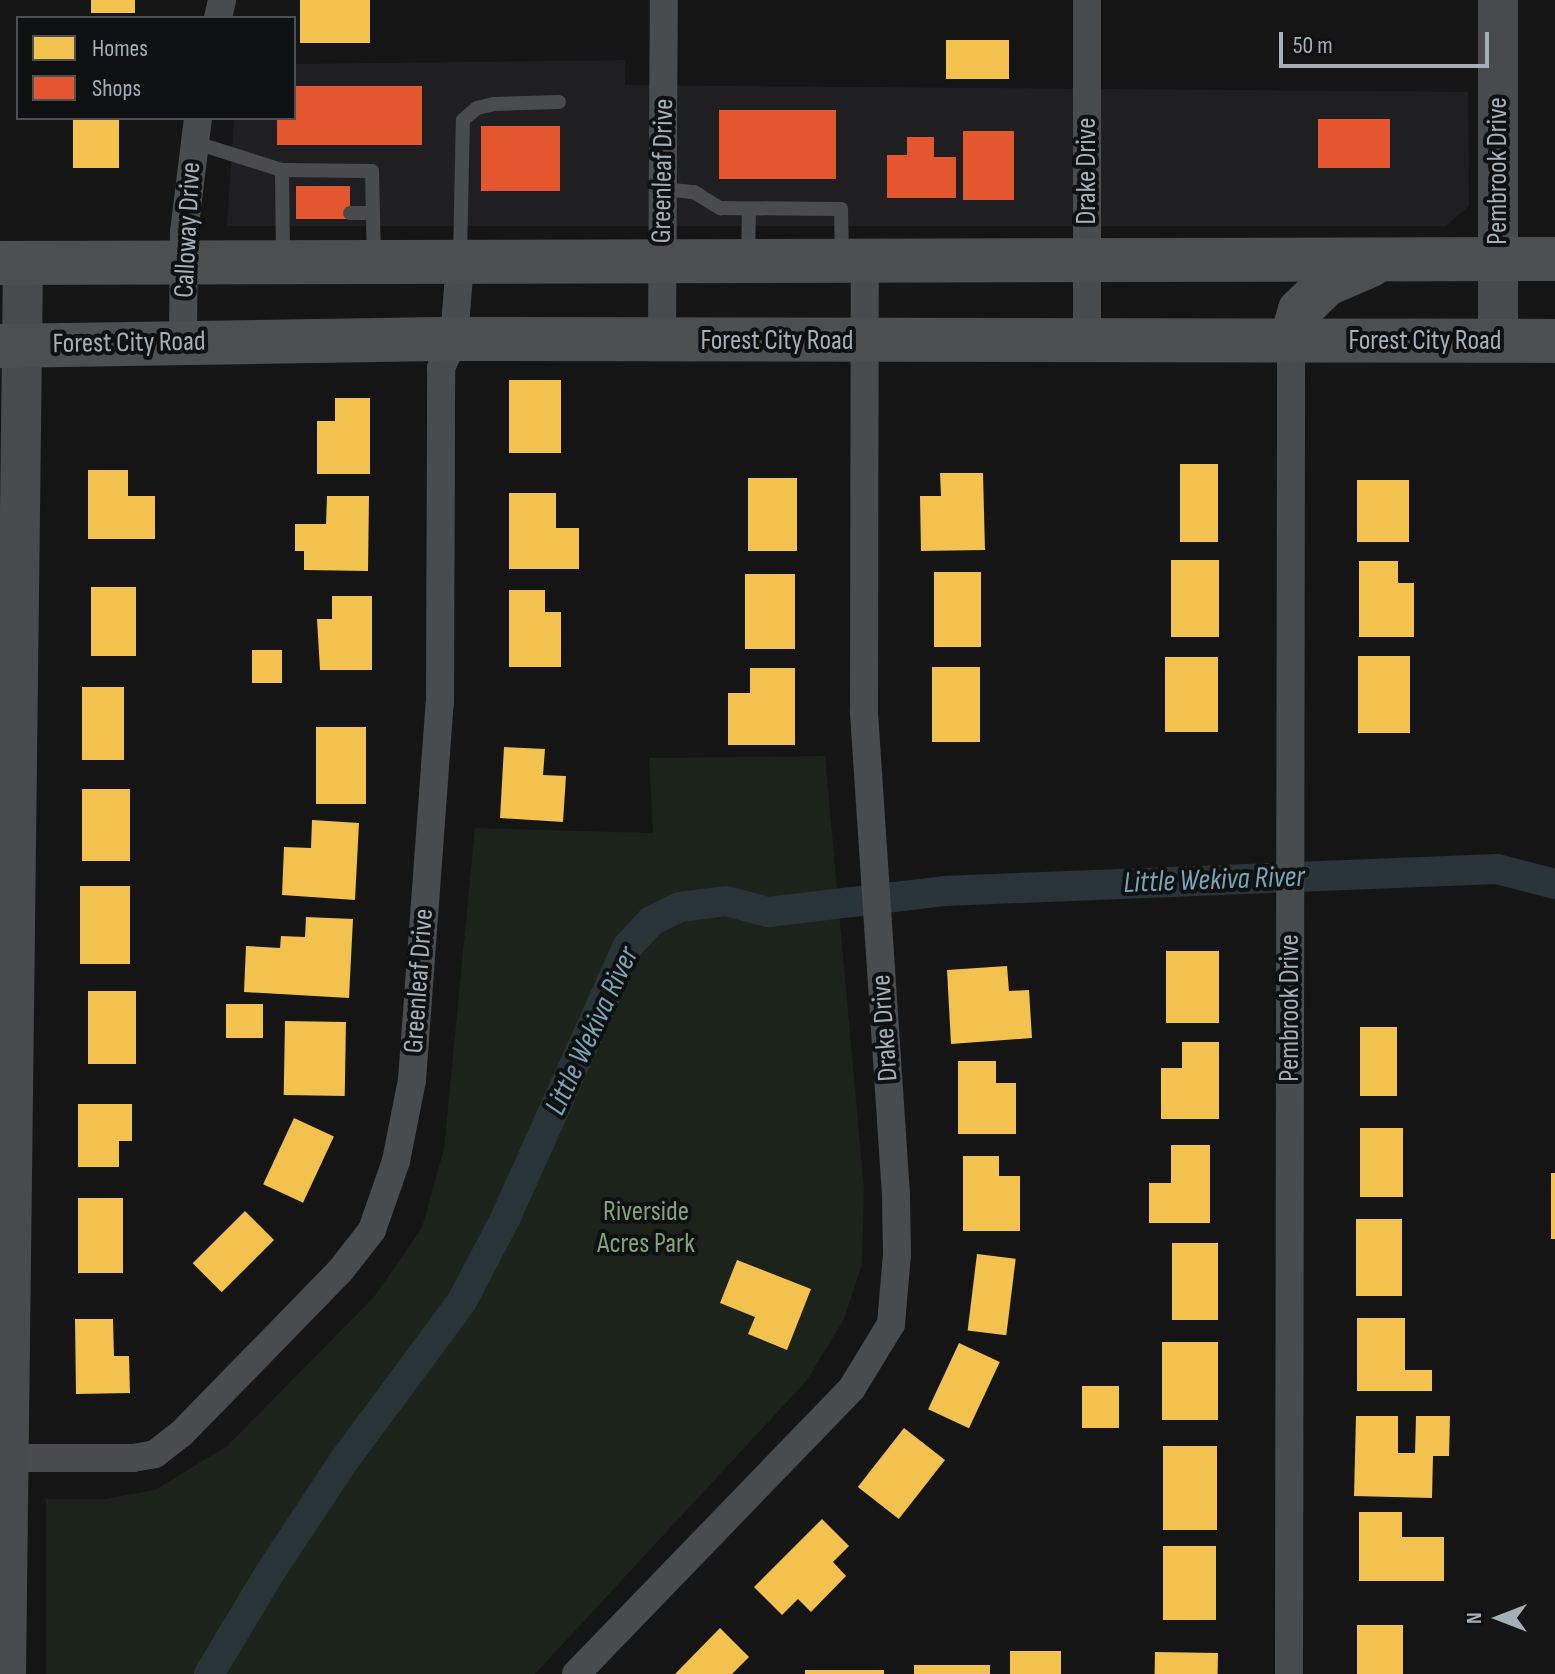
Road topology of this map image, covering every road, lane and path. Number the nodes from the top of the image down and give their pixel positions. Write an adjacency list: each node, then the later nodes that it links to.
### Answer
1 (664, 0): 7 (street, Greenleaf Drive)
2 (1087, 0): 18 (street, Drake Drive)
3 (1498, 0): 12 (street, Pembrook Drive)
4 (559, 102): 22 (lane)
5 (195, 130): 6 (lane); 14 (street, Calloway Drive)
6 (282, 170): 10 (lane); 19 (lane)
7 (663, 189): 8 (lane); 15 (street, Greenleaf Drive)
8 (749, 209): 16 (lane); 17 (lane)
9 (350, 213): 10 (lane)
10 (372, 213): 20 (lane)
11 (1385, 259): 12 (main road); 18 (main road); 27 (main road)
12 (1498, 259): 13 (main road); 28 (street, Pembrook Drive)
13 (1555, 259)
14 (184, 260): 19 (main road); 21 (main road); 30 (street, Calloway Drive)
15 (662, 260): 16 (main road); 22 (main road); 24 (street, Greenleaf Drive)
16 (748, 260): 17 (main road)
17 (854, 260): 18 (main road); 25 (street, Drake Drive)
18 (1088, 260): 26 (street, Drake Drive)
19 (283, 261): 20 (main road)
20 (374, 262): 22 (main road)
21 (12, 263): 31 (street)
22 (460, 263): 23 (street, Greenleaf Drive)
23 (454, 339): 24 (main road, Forest City Road); 30 (main road, Forest City Road); 32 (street, Greenleaf Drive)
24 (662, 341): 25 (main road, Forest City Road)
25 (865, 341): 26 (main road, Forest City Road); 34 (street, Drake Drive)
26 (1087, 341): 27 (main road, Forest City Road)
27 (1291, 341): 28 (main road, Forest City Road); 35 (street, Pembrook Drive)
28 (1498, 341): 29 (main road, Forest City Road)
29 (1555, 341)
30 (183, 342): 31 (main road, Forest City Road)
31 (11, 345): 32 (street)
32 (4, 1458): 33 (street)
33 (6, 1674)
34 (576, 1674)
35 (1289, 1674)

